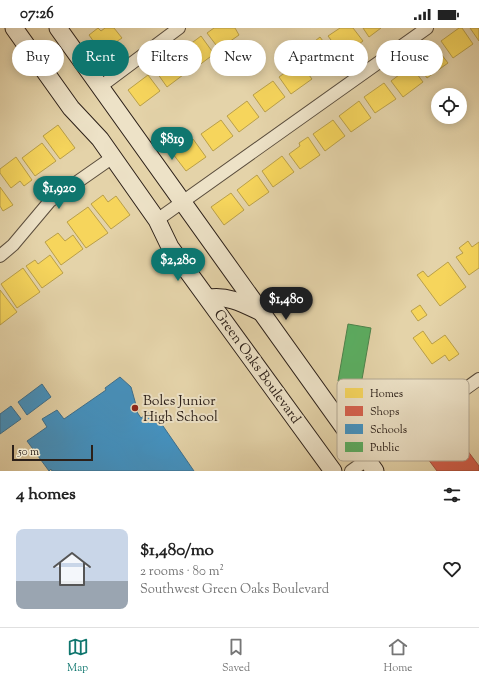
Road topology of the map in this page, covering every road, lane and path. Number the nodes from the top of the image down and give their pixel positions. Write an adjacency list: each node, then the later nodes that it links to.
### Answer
1 (14, 28): 6 (main road, Green Oaks Boulevard)
2 (58, 28): 5 (main road)
3 (179, 28): 5 (street)
4 (427, 28): 7 (street)
5 (100, 86): 7 (main road)
6 (113, 157): 8 (main road, Green Oaks Boulevard); 9 (street)
7 (183, 201): 8 (street); 11 (main road)
8 (157, 220): 10 (main road, Green Oaks Boulevard)
9 (0, 256)
10 (209, 298): 11 (main road); 16 (main road, Green Oaks Boulevard)
11 (261, 312): 14 (main road)
12 (479, 379): 13 (street)
13 (469, 387)
14 (337, 418)
15 (371, 465): 17 (street)
16 (333, 471)
17 (350, 471)

